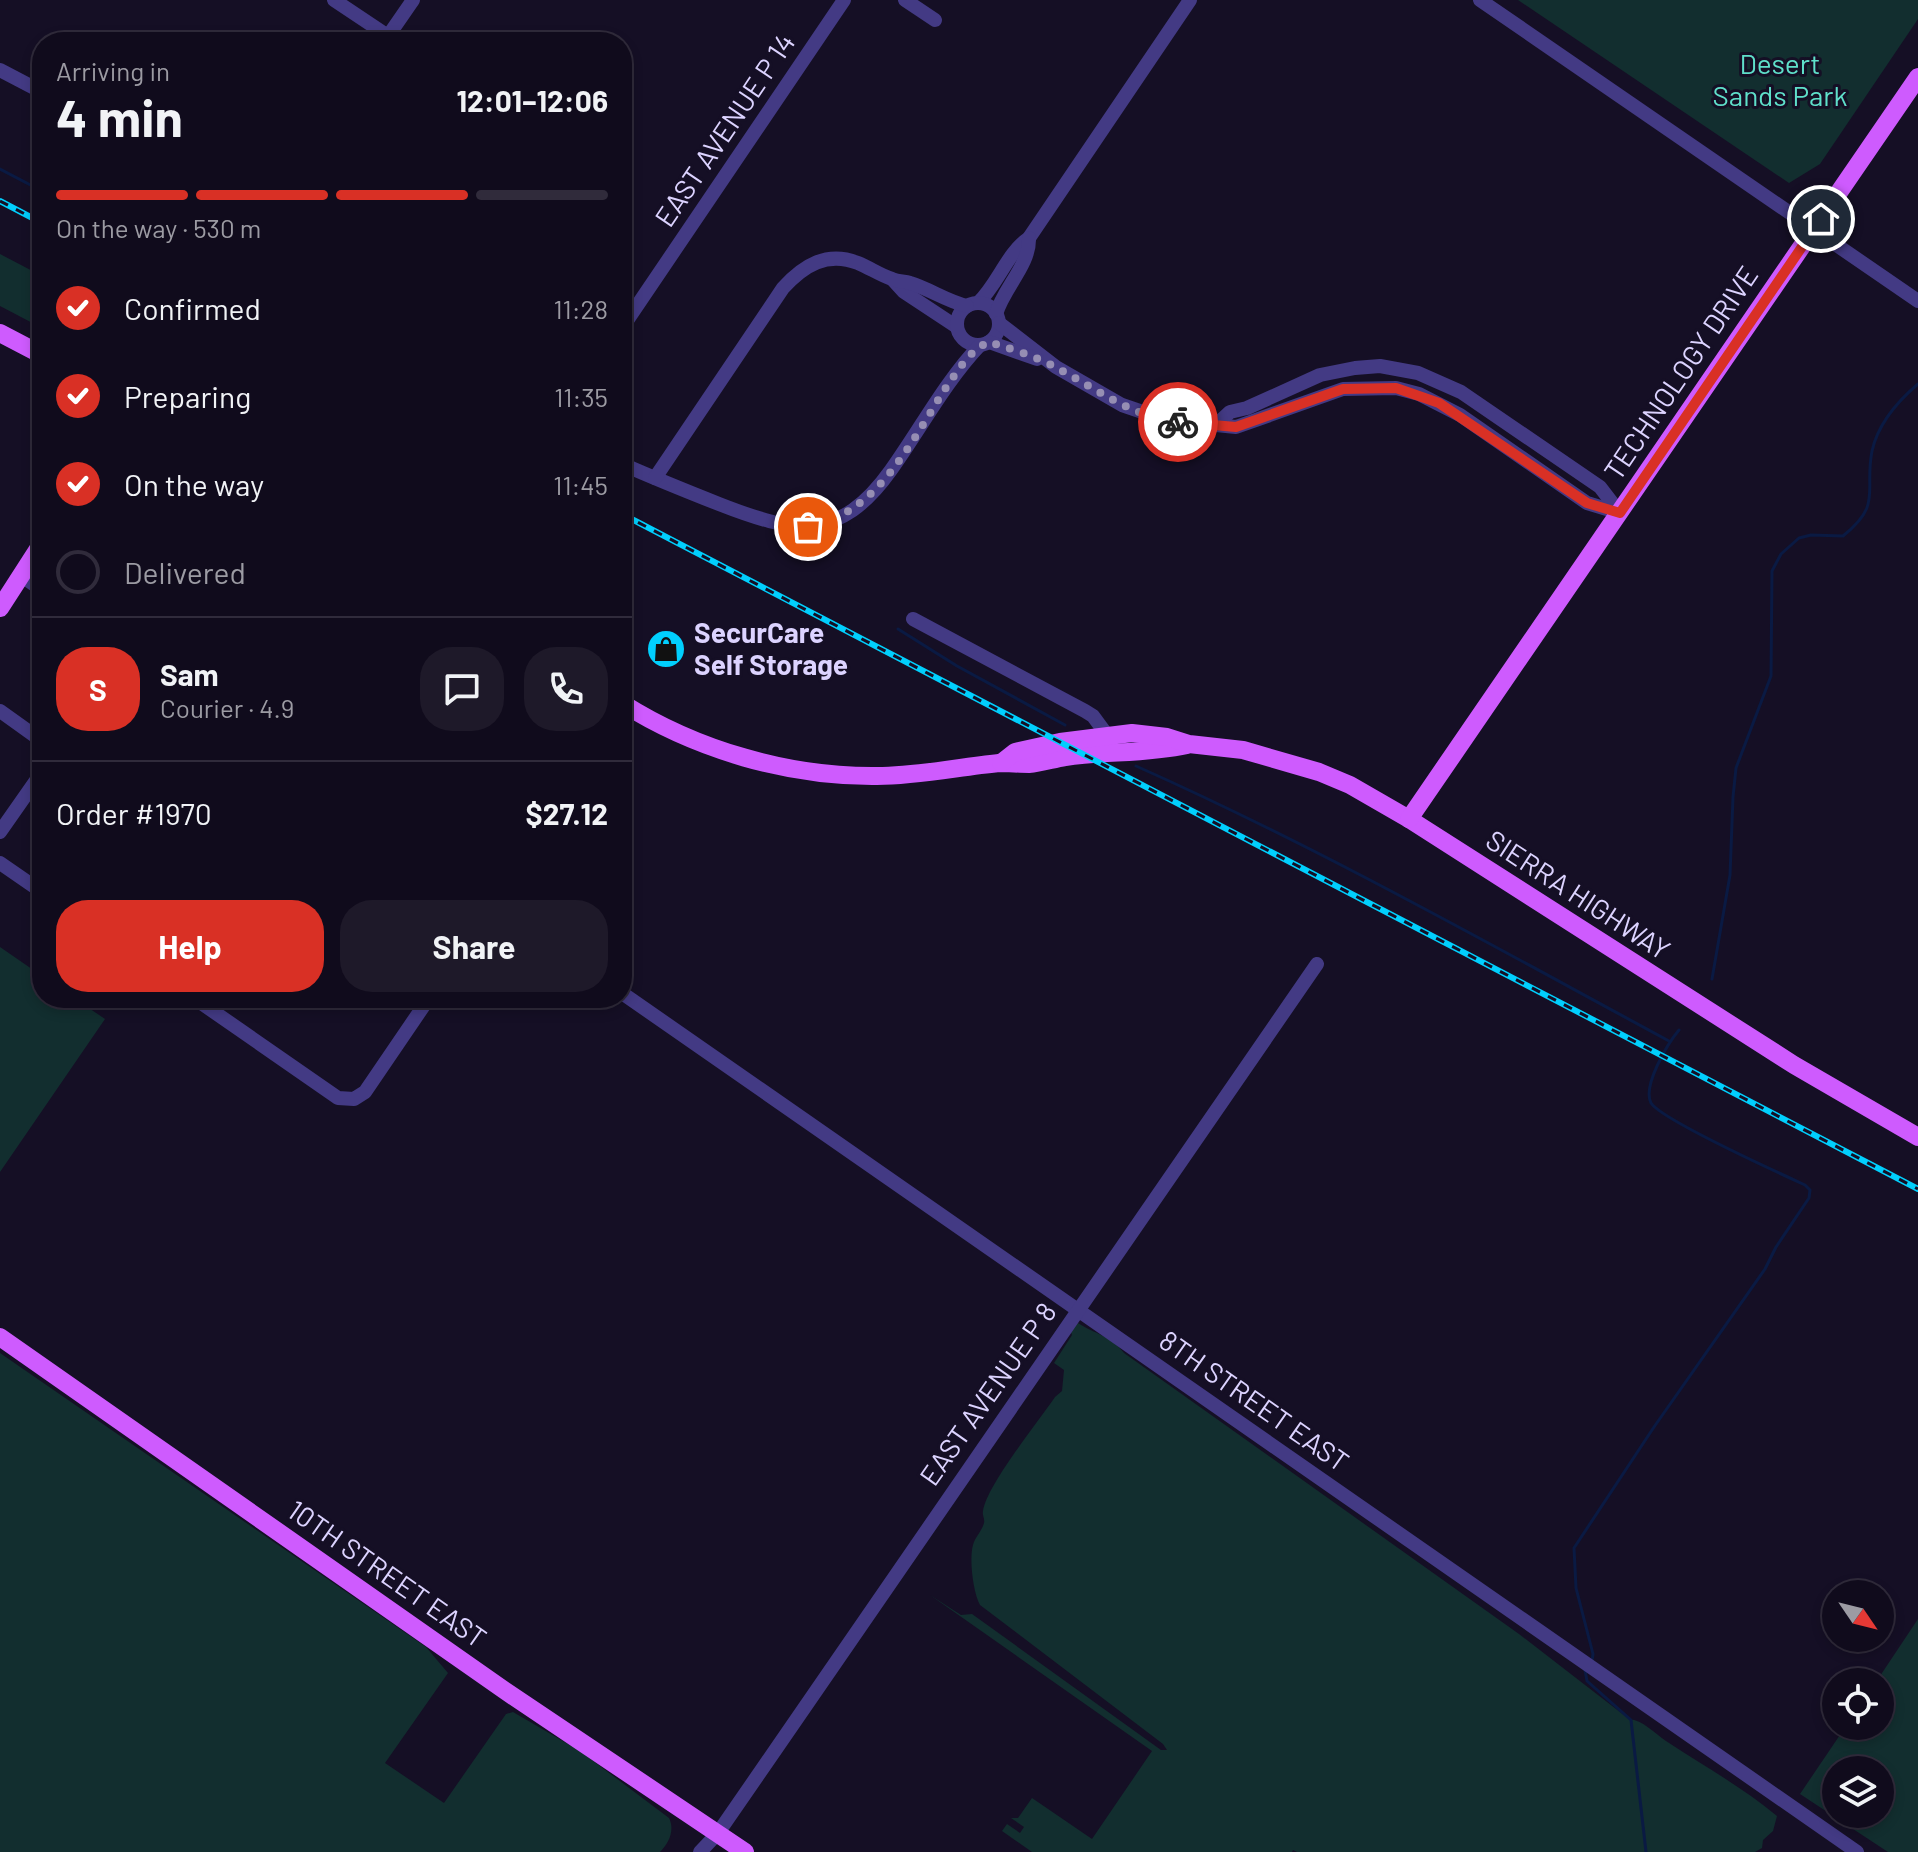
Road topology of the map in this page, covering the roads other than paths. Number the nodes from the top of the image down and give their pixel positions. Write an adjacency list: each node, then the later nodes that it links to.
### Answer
1 (334, 0): 8 (street)
2 (413, 0): 9 (street)
3 (844, 0): 18 (street, EAST AVENUE P 14)
4 (905, 0): 7 (street)
5 (1190, 0): 14 (street)
6 (1480, 0): 13 (street)
7 (935, 20)
8 (377, 32)
9 (391, 32)
10 (0, 70): 12 (street)
11 (1918, 77): 13 (main road, TECHNOLOGY DRIVE)
12 (32, 87)
13 (1814, 229): 16 (street); 28 (main road, TECHNOLOGY DRIVE)
14 (1029, 238): 17 (street); 19 (street)
15 (894, 281): 17 (street); 20 (street); 27 (street)
16 (1918, 301)
17 (972, 305): 19 (street); 20 (street)
18 (632, 313)
19 (998, 319): 22 (street); 24 (street)
20 (957, 327): 22 (street)
21 (0, 333): 23 (main road)
22 (985, 343): 24 (street); 27 (street)
23 (32, 350)
24 (1056, 367): 25 (street)
25 (1217, 424): 28 (street); 28 (street)
26 (632, 468): 27 (street)
27 (655, 478)
28 (1620, 513): 41 (main road, TECHNOLOGY DRIVE)
29 (32, 558): 30 (main road)
30 (20, 575): 31 (street); 32 (main road)
31 (32, 583)
32 (0, 608)
33 (913, 619): 37 (street)
34 (632, 710): 39 (main road, SIERRA HIGHWAY)
35 (0, 711): 36 (street)
36 (32, 734)
37 (1107, 735): 38 (main road, SIERRA HIGHWAY); 39 (main road, SIERRA HIGHWAY)
38 (1189, 744): 39 (main road, SIERRA HIGHWAY); 41 (main road, SIERRA HIGHWAY)
39 (1001, 763)
40 (32, 786): 42 (street)
41 (1409, 819): 49 (main road, SIERRA HIGHWAY)
42 (0, 832)
43 (0, 863): 44 (street)
44 (32, 885)
45 (1317, 964): 50 (street, EAST AVENUE P 8)
46 (632, 1000): 50 (street, 8TH STREET EAST)
47 (208, 1008): 48 (street)
48 (417, 1008)
49 (1918, 1137)
50 (1077, 1309): 52 (street, EAST AVENUE P 8); 55 (street, 8TH STREET EAST)
51 (0, 1337): 52 (main road, 10TH STREET EAST)
52 (718, 1833): 53 (street, EAST AVENUE P 8); 54 (main road, 10TH STREET EAST)
53 (700, 1852)
54 (745, 1852)
55 (1857, 1852)

